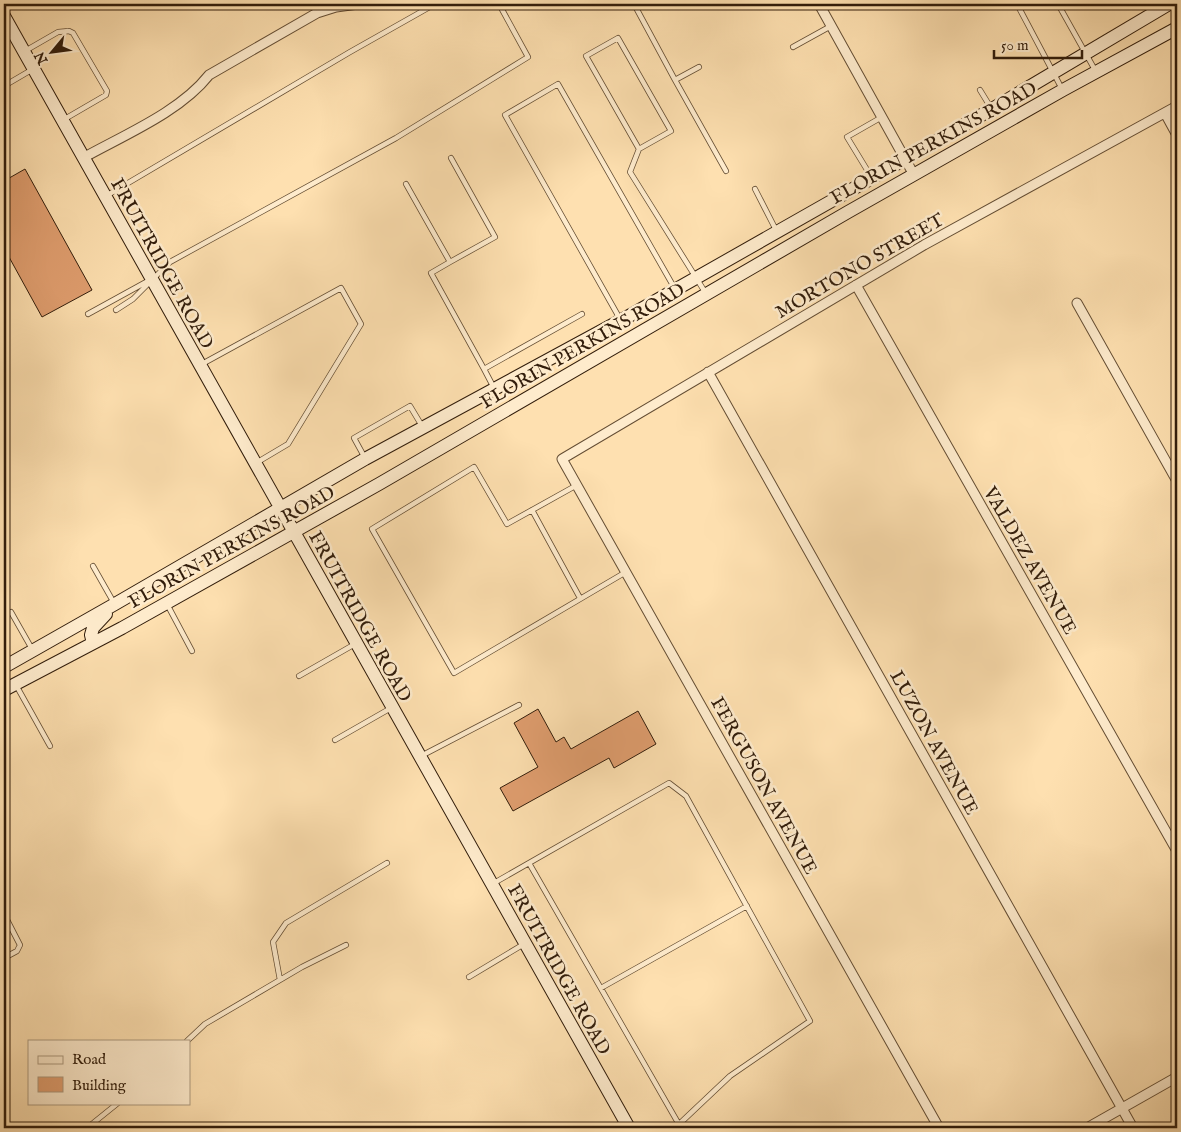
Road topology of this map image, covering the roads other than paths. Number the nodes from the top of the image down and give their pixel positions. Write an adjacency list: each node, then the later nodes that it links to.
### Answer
1 (358, 4): 30 (street)
2 (435, 4): 38 (lane)
3 (499, 4): 42 (lane)
4 (634, 4): 19 (lane)
5 (819, 4): 10 (street)
6 (1017, 4): 17 (lane)
7 (1058, 4): 14 (lane)
8 (1169, 4): 14 (main road, FLORIN PERKINS ROAD)
9 (4, 16): 13 (main road, FRUITRIDGE ROAD)
10 (831, 26): 12 (lane); 26 (street)
11 (1177, 28): 18 (main road, FLORIN PERKINS ROAD)
12 (793, 47)
13 (24, 52): 16 (main road, FRUITRIDGE ROAD); 27 (lane)
14 (1085, 53): 17 (main road, FLORIN PERKINS ROAD); 18 (lane)
15 (699, 67): 19 (lane)
16 (33, 68): 20 (lane); 27 (main road, FRUITRIDGE ROAD)
17 (1053, 72): 22 (lane); 24 (main road, FLORIN PERKINS ROAD)
18 (1096, 72): 22 (main road, FLORIN PERKINS ROAD)
19 (675, 80): 33 (lane)
20 (4, 86)
21 (980, 90): 24 (lane)
22 (1063, 90): 34 (main road, FLORIN PERKINS ROAD)
23 (1177, 106): 25 (street, MORTONO STREET)
24 (992, 109): 32 (main road, FLORIN PERKINS ROAD)
25 (1165, 113): 28 (street); 43 (street, MORTONO STREET)
26 (882, 117): 32 (street); 35 (lane)
27 (62, 121): 30 (main road, FRUITRIDGE ROAD)
28 (1177, 135)
29 (639, 149): 29 (lane); 41 (lane)
30 (83, 158): 38 (main road, FRUITRIDGE ROAD)
31 (451, 158): 40 (lane)
32 (905, 158): 34 (street); 35 (main road, FLORIN PERKINS ROAD)
33 (726, 170)
34 (914, 175): 45 (main road, FLORIN PERKINS ROAD)
35 (872, 178): 39 (main road, FLORIN PERKINS ROAD)
36 (406, 184): 40 (lane)
37 (755, 189): 39 (lane)
38 (105, 197): 42 (main road, FRUITRIDGE ROAD)
39 (776, 231): 41 (main road, FLORIN PERKINS ROAD)
40 (450, 262): 52 (lane)
41 (696, 277): 44 (main road, FLORIN PERKINS ROAD); 45 (lane)
42 (151, 280): 47 (lane); 48 (lane); 51 (main road, FRUITRIDGE ROAD)
43 (856, 285): 53 (street, MORTONO STREET); 83 (street, VALDEZ AVENUE)
44 (675, 289): 50 (main road, FLORIN PERKINS ROAD); 50 (lane)
45 (706, 294): 63 (main road, FLORIN PERKINS ROAD)
46 (1077, 303): 59 (street)
47 (116, 310)
48 (88, 314)
49 (582, 314): 52 (lane)
50 (621, 320): 54 (main road, FLORIN PERKINS ROAD)
51 (199, 366): 58 (main road, FRUITRIDGE ROAD); 58 (lane)
52 (484, 369): 54 (lane)
53 (708, 372): 57 (street, MORTONO STREET); 98 (street, LUZON AVENUE)
54 (494, 389): 55 (main road, FLORIN PERKINS ROAD)
55 (423, 428): 56 (main road, FLORIN PERKINS ROAD); 56 (lane)
56 (365, 459): 61 (main road, FLORIN PERKINS ROAD)
57 (562, 459): 60 (street, FERGUSON AVENUE)
58 (254, 464): 61 (main road, FRUITRIDGE ROAD)
59 (1177, 481)
60 (577, 485): 62 (lane); 65 (street, FERGUSON AVENUE)
61 (279, 508): 63 (main road, FRUITRIDGE ROAD); 68 (main road, FLORIN PERKINS ROAD)
62 (532, 510): 66 (lane); 66 (lane)
63 (293, 532): 67 (main road, FLORIN PERKINS ROAD); 71 (main road, FRUITRIDGE ROAD)
64 (93, 566): 68 (lane)
65 (626, 572): 66 (lane); 102 (street, FERGUSON AVENUE)
66 (580, 598)
67 (166, 603): 70 (main road, FLORIN PERKINS ROAD); 73 (lane)
68 (114, 605): 70 (main road); 72 (main road, FLORIN PERKINS ROAD)
69 (10, 612): 72 (lane)
70 (93, 643): 76 (main road, FLORIN PERKINS ROAD)
71 (356, 644): 75 (lane); 79 (main road, FRUITRIDGE ROAD)
72 (33, 650): 74 (main road, FLORIN PERKINS ROAD)
73 (192, 651)
74 (4, 667)
75 (300, 676)
76 (16, 684): 77 (main road, FLORIN PERKINS ROAD); 81 (lane)
77 (4, 690)
78 (519, 705): 82 (lane)
79 (392, 708): 80 (lane); 82 (main road, FRUITRIDGE ROAD)
80 (335, 740)
81 (50, 746)
82 (419, 757): 86 (main road, FRUITRIDGE ROAD)
83 (1177, 852)
84 (387, 863): 93 (lane)
85 (530, 863): 86 (lane); 87 (lane); 94 (lane)
86 (492, 884): 89 (main road, FRUITRIDGE ROAD)
87 (747, 906): 94 (lane); 99 (lane)
88 (4, 914): 91 (lane)
89 (525, 944): 92 (lane); 101 (main road, FRUITRIDGE ROAD)
90 (346, 945): 93 (lane)
91 (4, 958)
92 (469, 977)
93 (280, 980): 95 (lane)
94 (601, 988): 99 (lane)
95 (188, 1040)
96 (1177, 1077): 98 (street)
97 (117, 1104): 100 (lane)
98 (1122, 1108): 103 (street); 104 (street, LUZON AVENUE)
99 (679, 1127)
100 (87, 1128)
101 (629, 1128)
102 (939, 1128)
103 (1087, 1128)
104 (1133, 1128)

